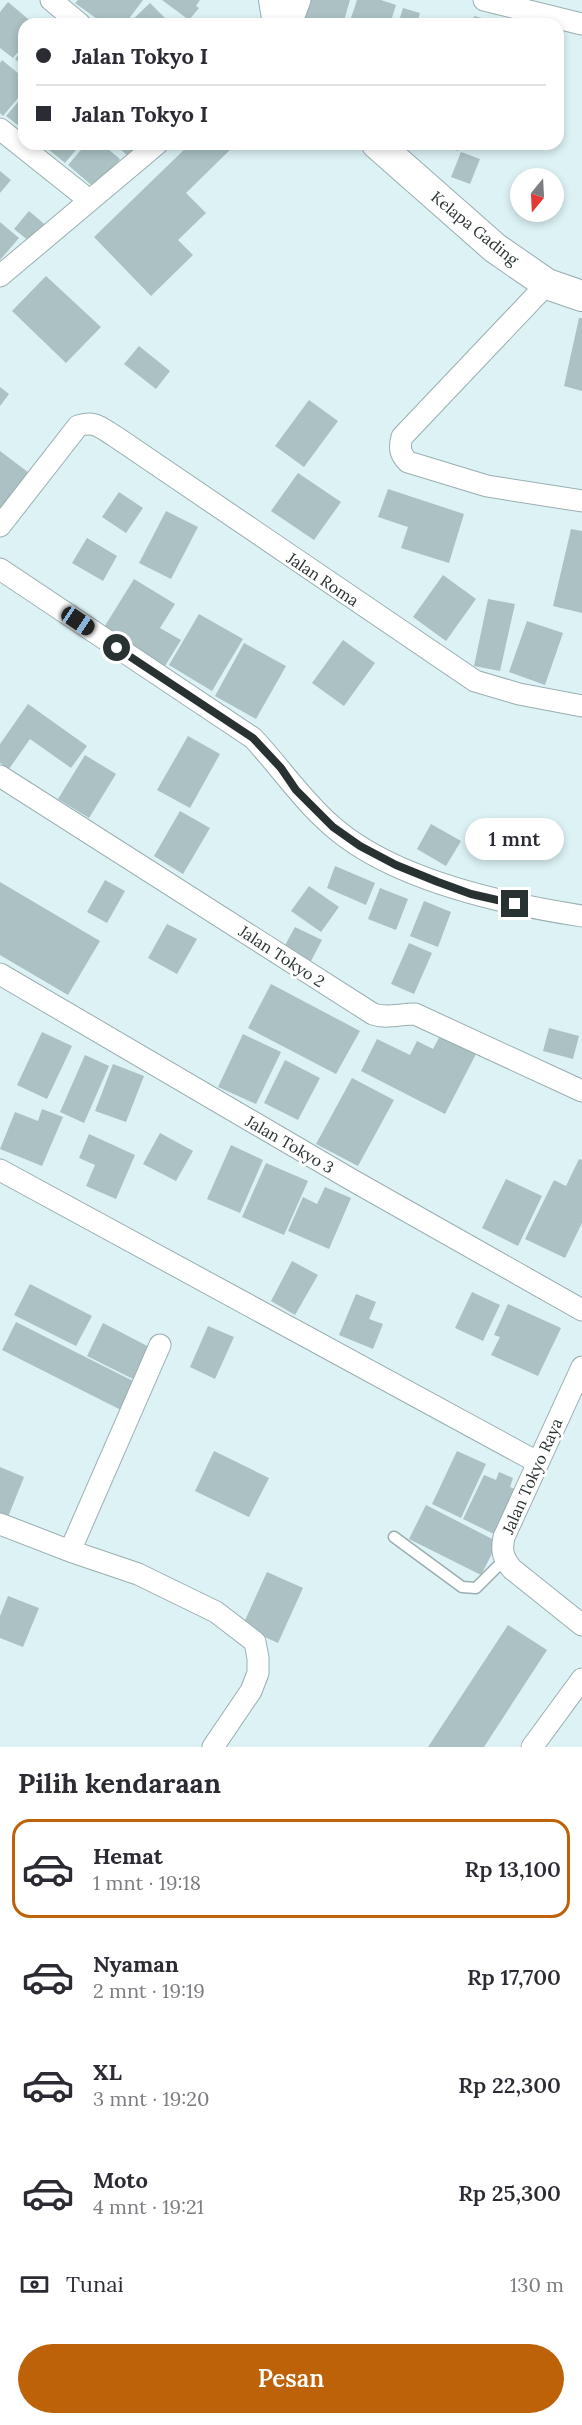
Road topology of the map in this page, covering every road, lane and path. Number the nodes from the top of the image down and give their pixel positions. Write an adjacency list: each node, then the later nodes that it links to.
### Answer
1 (51, 0): 5 (street)
2 (274, 0): 6 (street)
3 (300, 0): 7 (street)
4 (484, 0): 8 (street)
5 (73, 18)
6 (277, 18)
7 (293, 18)
8 (558, 18)
9 (564, 20): 10 (street)
10 (582, 24)
11 (0, 129): 12 (street)
12 (18, 143)
13 (26, 150): 16 (street)
14 (150, 150): 16 (street)
15 (384, 150): 18 (street, Kelapa Gading)
16 (89, 200): 17 (street)
17 (0, 276)
18 (547, 284): 19 (street, Kelapa Gading); 20 (street)
19 (581, 291)
20 (582, 501)
21 (0, 526): 23 (street, Jalan Roma)
22 (0, 569): 25 (street)
23 (582, 706)
24 (0, 776): 27 (street, Jalan Tokyo 2)
25 (582, 916)
26 (0, 974): 29 (street, Jalan Tokyo 3)
27 (582, 1091)
28 (0, 1170): 33 (street)
29 (582, 1310)
30 (160, 1345): 36 (street)
31 (582, 1367): 32 (street, Jalan Tokyo Raya)
32 (577, 1389): 33 (street, Jalan Tokyo Raya)
33 (537, 1462): 37 (street, Jalan Tokyo Raya)
34 (0, 1524): 36 (street)
35 (394, 1537): 37 (lane)
36 (69, 1551): 41 (street)
37 (504, 1560): 38 (street)
38 (582, 1625)
39 (582, 1679): 40 (street)
40 (539, 1744)
41 (213, 1747)

